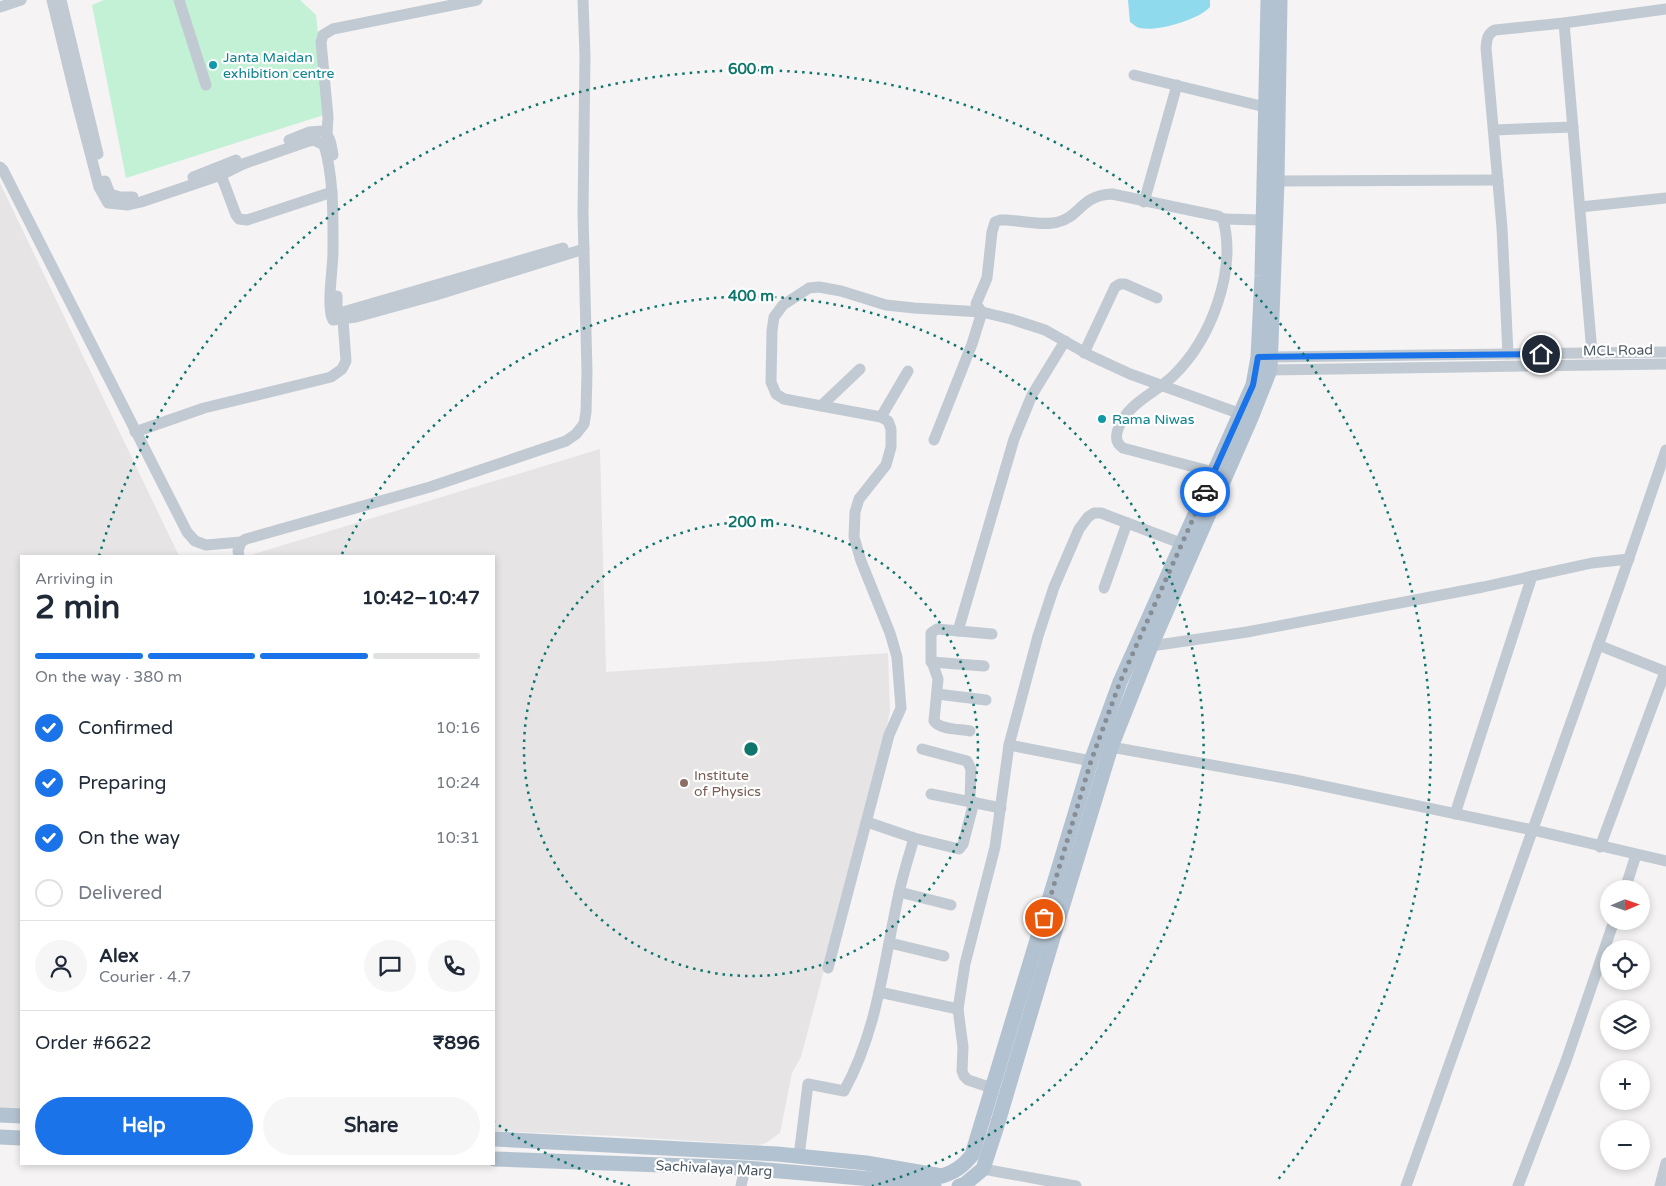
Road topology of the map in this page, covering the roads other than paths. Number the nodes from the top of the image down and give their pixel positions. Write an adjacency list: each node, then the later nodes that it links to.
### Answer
1 (21, 0): 10 (street)
2 (52, 0): 21 (street)
3 (61, 0): 19 (street)
4 (179, 0): 15 (street)
5 (477, 0): 9 (street)
6 (583, 0): 30 (street)
7 (1268, 0): 16 (main road)
8 (1280, 0): 22 (main road)
9 (422, 5): 19 (street)
10 (0, 7)
11 (1666, 9): 12 (street)
12 (1564, 23): 17 (street); 18 (street)
13 (1134, 75): 14 (street)
14 (1178, 85): 16 (street); 26 (street)
15 (206, 86)
16 (1265, 107): 29 (main road)
17 (1573, 128): 18 (street); 27 (street)
18 (1494, 130): 23 (street)
19 (327, 134): 30 (street)
20 (0, 167): 47 (street)
21 (222, 175): 24 (street); 24 (street)
22 (1276, 180): 23 (street); 39 (main road)
23 (1498, 180): 38 (street)
24 (332, 192): 33 (street)
25 (1666, 198): 27 (street)
26 (1144, 202): 28 (street); 32 (street)
27 (1580, 207): 37 (street)
28 (1223, 219): 29 (street); 43 (street)
29 (1262, 220): 39 (main road)
30 (584, 245): 33 (street); 52 (street)
31 (1157, 298): 36 (street)
32 (982, 312): 34 (street); 44 (street); 48 (street)
33 (343, 320): 47 (street)
34 (1065, 341): 36 (street); 58 (street)
35 (1666, 352): 37 (street, MCL Road)
36 (1084, 353): 43 (street)
37 (1592, 353): 38 (street, MCL Road)
38 (1508, 354): 39 (street, MCL Road)
39 (1264, 363): 40 (street, MCL Road); 45 (main road); 60 (main road)
40 (1666, 364)
41 (860, 369): 44 (street)
42 (908, 371): 46 (street)
43 (1162, 385): 45 (street); 50 (street)
44 (821, 406): 46 (street)
45 (1241, 414): 50 (main road)
46 (881, 417): 78 (street)
47 (135, 432): 52 (street)
48 (934, 440)
49 (1666, 450): 55 (street)
50 (1214, 472): 53 (main road)
51 (1127, 523): 53 (street); 57 (street); 70 (street)
52 (241, 542): 54 (street)
53 (1183, 544): 65 (main road)
54 (239, 555)
55 (1628, 559): 56 (street); 61 (street)
56 (1532, 576): 60 (street); 77 (street)
57 (1104, 588)
58 (958, 631): 59 (street); 62 (street)
59 (992, 634)
60 (1151, 646): 66 (main road)
61 (1598, 646): 64 (street); 79 (street)
62 (931, 662): 63 (street); 67 (street)
63 (984, 666)
64 (1666, 672): 81 (street)
65 (1122, 679): 66 (main road); 73 (main road)
66 (1136, 685): 71 (main road)
67 (937, 694): 68 (street); 69 (street)
68 (986, 700)
69 (970, 730)
70 (1009, 745): 73 (street); 76 (street)
71 (1111, 747): 77 (street); 104 (main road)
72 (922, 750): 75 (street)
73 (1091, 761): 93 (main road)
74 (931, 794): 75 (street)
75 (972, 801): 76 (street); 80 (street)
76 (1001, 808): 92 (street)
77 (1455, 814): 79 (street)
78 (867, 822): 80 (street); 90 (street)
79 (1533, 830): 81 (street); 112 (street)
80 (914, 838): 85 (street)
81 (1600, 847): 82 (street)
82 (1636, 855): 83 (street); 84 (street)
83 (1666, 862)
84 (1628, 880)
85 (899, 892): 86 (street); 88 (street)
86 (951, 905)
87 (1611, 930): 113 (street)
88 (890, 943): 89 (street); 91 (street)
89 (944, 956)
90 (828, 968)
91 (879, 992): 92 (street); 100 (street)
92 (958, 1009): 93 (street)
93 (992, 1088): 100 (main road)
94 (0, 1115): 95 (main road)
95 (20, 1116)
96 (0, 1138): 97 (main road)
97 (20, 1138)
98 (495, 1139): 99 (main road)
99 (769, 1153): 100 (main road); 105 (main road)
100 (799, 1156)
101 (495, 1159): 103 (main road, Sachivalaya Marg)
102 (1666, 1163): 114 (street)
103 (745, 1168): 105 (main road, Sachivalaya Marg); 108 (street)
104 (983, 1169): 110 (main road); 111 (street)
105 (767, 1170): 106 (main road, Sachivalaya Marg)
106 (830, 1181): 107 (main road, Sachivalaya Marg)
107 (918, 1185): 109 (main road, Sachivalaya Marg)
108 (741, 1186)
109 (934, 1186)
110 (959, 1186)
111 (1076, 1186)
112 (1406, 1186)
113 (1518, 1186)
114 (1660, 1186)

